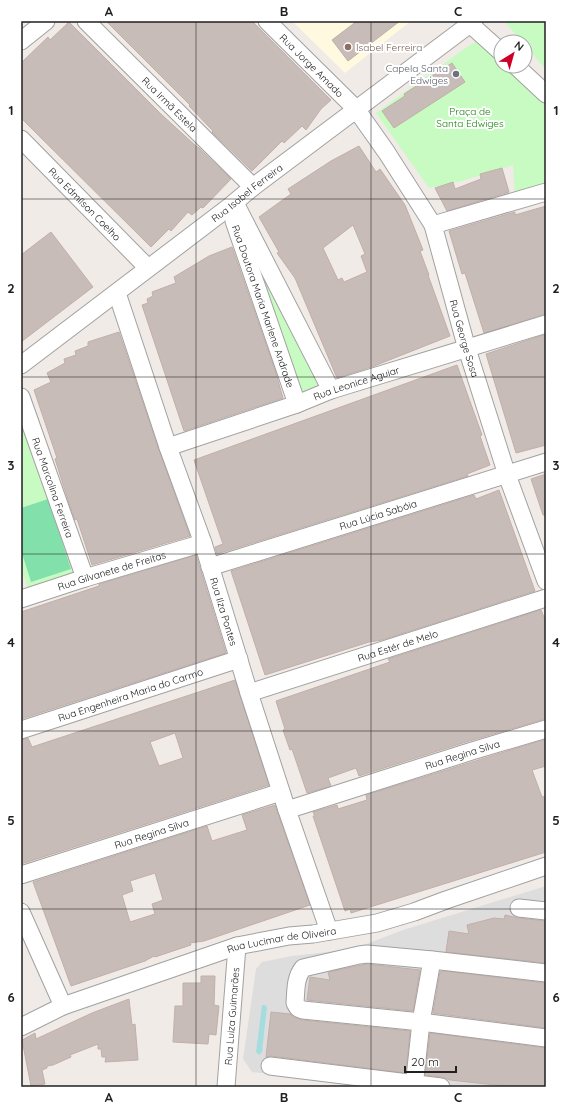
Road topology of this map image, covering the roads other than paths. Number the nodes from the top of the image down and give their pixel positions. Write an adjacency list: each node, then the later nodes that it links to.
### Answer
1 (46, 21): 5 (street)
2 (86, 21): 11 (street, Rua Irmã Estela)
3 (268, 21): 9 (street, Rua Jorge Amado)
4 (472, 22): 6 (street); 9 (street, Rua Isabel Ferreira)
5 (21, 41)
6 (493, 44)
7 (525, 74): 8 (street)
8 (546, 94)
9 (356, 108): 11 (street, Rua Isabel Ferreira); 14 (street, Rua George Sosa)
10 (21, 139): 15 (street, Rua Edmílson Coelho)
11 (253, 187): 13 (street, Rua Isabel Ferreira)
12 (546, 192): 14 (street)
13 (232, 205): 15 (street, Rua Isabel Ferreira); 20 (street); 22 (street, Rua Doutora Maria Marlene Andrade)
14 (433, 225): 18 (street, Rua George Sosa)
15 (148, 268): 16 (street, Rua Isabel Ferreira)
16 (117, 293): 19 (street, Rua Isabel Ferreira); 23 (street, Rua Ilza Pontes)
17 (546, 324): 18 (street, Rua Leonice Aguiar)
18 (467, 349): 20 (street, Rua Leonice Aguiar); 25 (street, Rua George Sosa)
19 (21, 365)
20 (331, 390): 22 (street, Rua Leonice Aguiar)
21 (21, 397): 28 (street, Rua Marcolina Ferreira)
22 (297, 404): 23 (street, Rua Leonice Aguiar)
23 (168, 447): 26 (street, Rua Ilza Pontes)
24 (546, 462): 25 (street, Rua Lúcia Sabóia)
25 (507, 475): 27 (street, Rua Lúcia Sabóia); 29 (street, Rua George Sosa)
26 (202, 543): 27 (street, Rua Ilza Pontes); 28 (street, Rua Gilvanete de Freitas)
27 (210, 567): 32 (street, Rua Ilza Pontes)
28 (85, 578): 30 (street, Rua Gilvanete de Freitas)
29 (546, 581)
30 (21, 598)
31 (546, 598): 33 (street, Rua Estér de Melo)
32 (239, 660): 33 (street, Rua Ilza Pontes); 35 (street, Rua Engenheira Maria do Carmo)
33 (249, 693): 36 (street, Rua Ilza Pontes)
34 (546, 729): 37 (street, Rua Regina Silva)
35 (21, 730)
36 (281, 792): 37 (street, Rua Ilza Pontes); 39 (street, Rua Regina Silva)
37 (287, 810): 43 (street, Rua Ilza Pontes)
38 (546, 866): 43 (street, Rua Lucimar de Oliveira)
39 (21, 875)
40 (519, 908): 42 (street)
41 (21, 912): 47 (street)
42 (546, 912)
43 (329, 931): 44 (street, Rua Lucimar de Oliveira)
44 (237, 946): 47 (street, Rua Lucimar de Oliveira); 53 (street, Rua Luiza Guimarães)
45 (432, 960): 46 (street); 48 (street); 48 (street)
46 (546, 974)
47 (63, 1006): 49 (street, Rua Lucimar de Oliveira)
48 (421, 1022): 50 (street); 52 (street)
49 (21, 1027)
50 (546, 1038)
51 (270, 1066): 52 (street)
52 (414, 1086): 55 (street)
53 (226, 1087): 54 (street)
54 (231, 1087)
55 (441, 1087)

